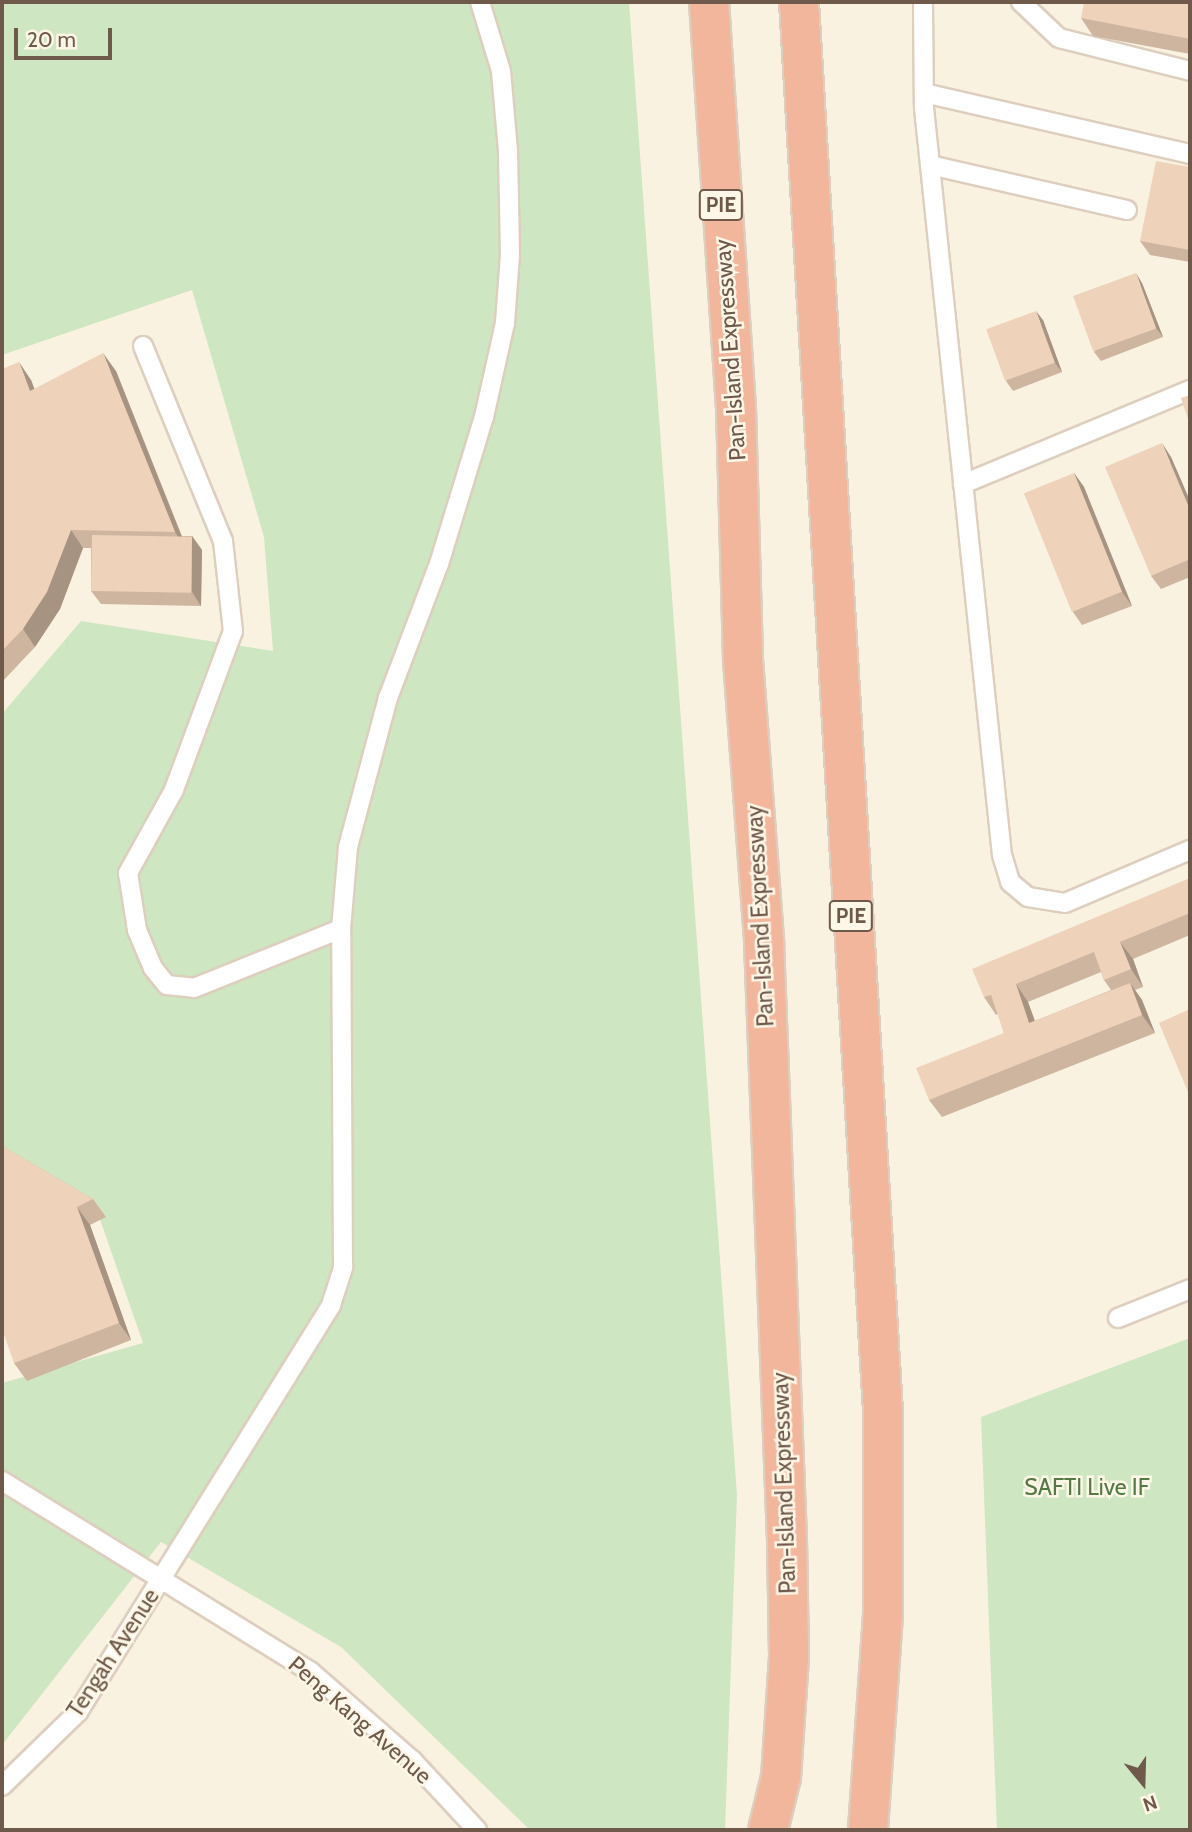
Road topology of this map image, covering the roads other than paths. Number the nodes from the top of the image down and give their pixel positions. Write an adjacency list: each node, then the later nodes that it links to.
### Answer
1 (480, 2): 15 (lane, Tengah Avenue)
2 (709, 2): 22 (highway, Pan-Island Expressway / PIE)
3 (799, 2): 23 (highway, PIE)
4 (923, 2): 7 (lane)
5 (1021, 2): 6 (lane)
6 (1190, 71)
7 (924, 93): 8 (lane); 9 (lane)
8 (1190, 154)
9 (930, 165): 10 (lane); 13 (lane)
10 (1127, 210)
11 (143, 346): 15 (lane)
12 (1190, 390): 13 (lane)
13 (963, 484): 14 (lane)
14 (1190, 850)
15 (341, 929): 19 (lane, Tengah Avenue)
16 (1190, 1289): 17 (lane)
17 (1118, 1318)
18 (2, 1481): 19 (lane, Peng Kang Avenue)
19 (162, 1577): 20 (lane, Tengah Avenue); 21 (lane, Peng Kang Avenue)
20 (2, 1786)
21 (477, 1830)
22 (768, 1830)
23 (868, 1830)

